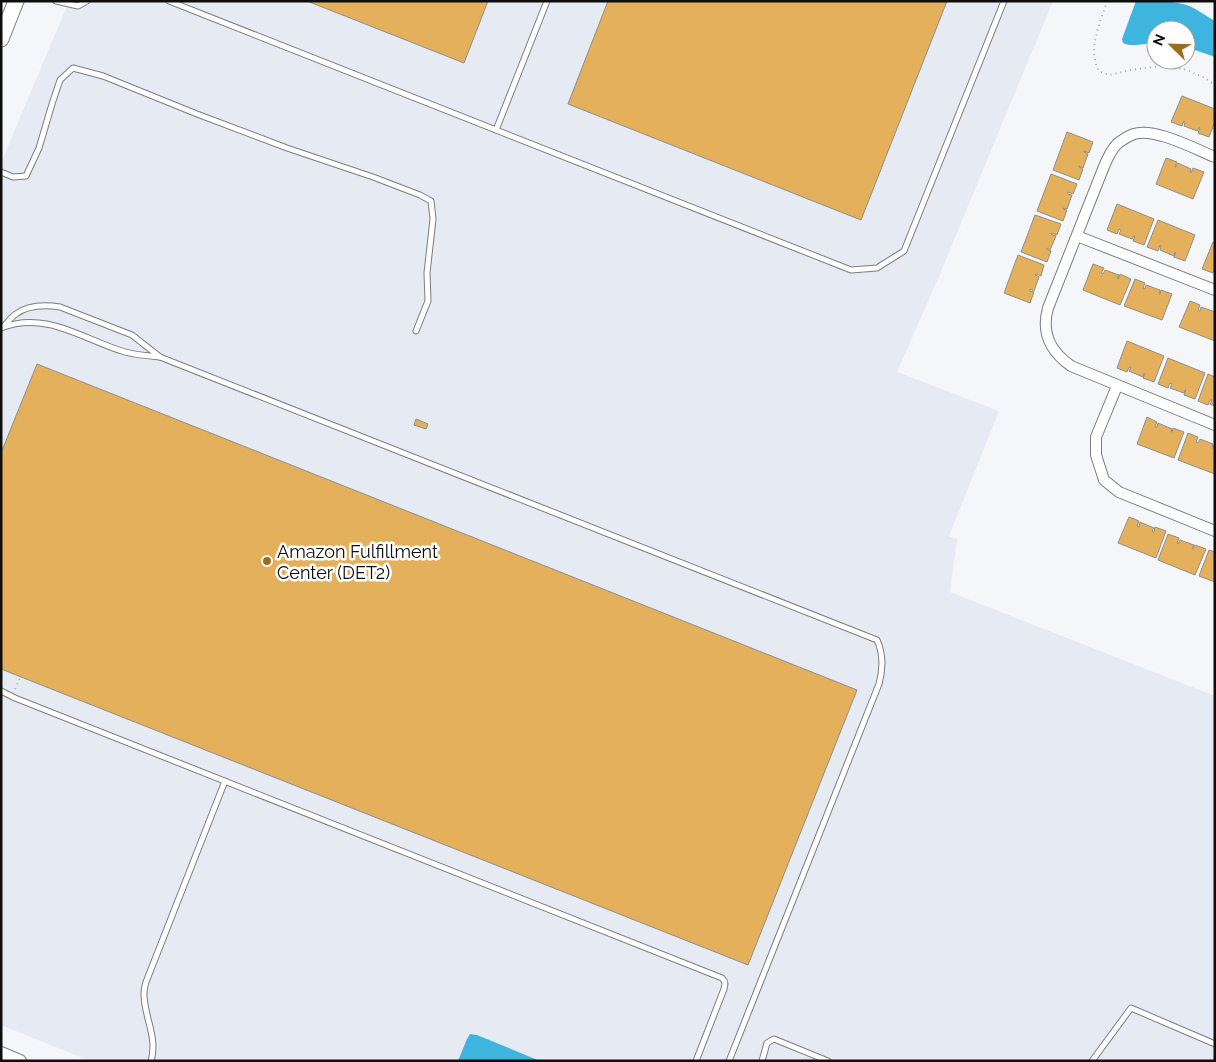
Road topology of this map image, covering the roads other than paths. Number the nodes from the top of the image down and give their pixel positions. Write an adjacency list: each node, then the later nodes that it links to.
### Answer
1 (16, 1): 7 (main road)
2 (56, 1): 3 (lane)
3 (87, 1)
4 (170, 1): 8 (lane)
5 (547, 1): 8 (lane)
6 (1004, 1): 8 (lane)
7 (1, 39)
8 (496, 130)
9 (1215, 157): 11 (street)
10 (1, 172): 14 (lane)
11 (1077, 236): 12 (street); 16 (street)
12 (1215, 290)
13 (3, 327): 15 (lane); 15 (lane)
14 (416, 331)
15 (160, 357): 27 (lane)
16 (1117, 386): 17 (street); 18 (street)
17 (1215, 424)
18 (1215, 530)
19 (1, 691): 20 (lane)
20 (225, 781): 25 (lane); 26 (lane)
21 (1215, 1044): 29 (lane)
22 (1, 1053): 24 (street)
23 (762, 1060): 28 (lane)
24 (20, 1061)
25 (150, 1061)
26 (696, 1061)
27 (729, 1061)
28 (828, 1061)
29 (1092, 1061)

